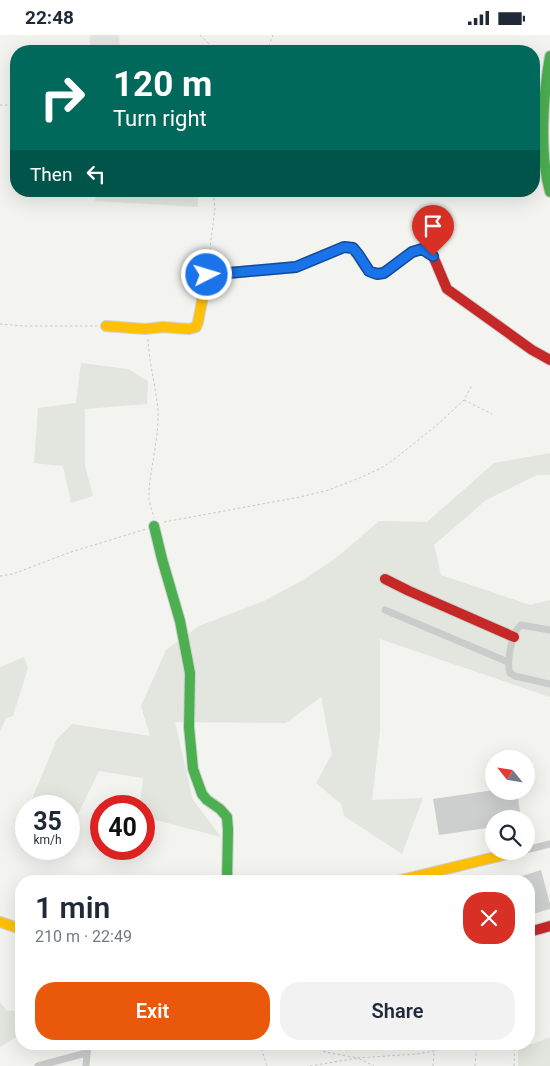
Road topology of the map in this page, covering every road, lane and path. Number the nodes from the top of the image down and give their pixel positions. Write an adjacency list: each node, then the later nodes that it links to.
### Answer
1 (201, 35): 2 (path)
2 (210, 45)
3 (550, 56): 4 (street)
4 (550, 192)
5 (213, 197): 6 (path)
6 (207, 275): 9 (street); 10 (street)
7 (0, 324): 8 (path)
8 (106, 327): 9 (street)
9 (150, 329): 14 (path)
10 (550, 360)
11 (472, 385): 12 (path)
12 (464, 400): 13 (path); 14 (path)
13 (492, 414)
14 (154, 526): 15 (path); 25 (street)
15 (0, 576)
16 (385, 579): 19 (street)
17 (386, 610): 20 (street)
18 (550, 630): 19 (street)
19 (514, 637): 20 (street)
20 (508, 662): 21 (street)
21 (550, 684)
22 (550, 844): 23 (street)
23 (535, 848)
24 (485, 860): 26 (street)
25 (227, 875)
26 (422, 875)
27 (0, 922): 29 (street)
28 (550, 926): 30 (street)
29 (15, 927)
30 (535, 931)
31 (87, 1050): 38 (street)
32 (262, 1050): 42 (path)
33 (320, 1050): 39 (path)
34 (437, 1050): 37 (path)
35 (476, 1050): 46 (path)
36 (515, 1050): 47 (path)
37 (434, 1051): 39 (path); 45 (path)
38 (86, 1053): 40 (street); 41 (street)
39 (358, 1058): 43 (path); 44 (path)
40 (38, 1066)
41 (86, 1066)
42 (266, 1066)
43 (310, 1066)
44 (374, 1066)
45 (433, 1066)
46 (475, 1066)
47 (514, 1066)

